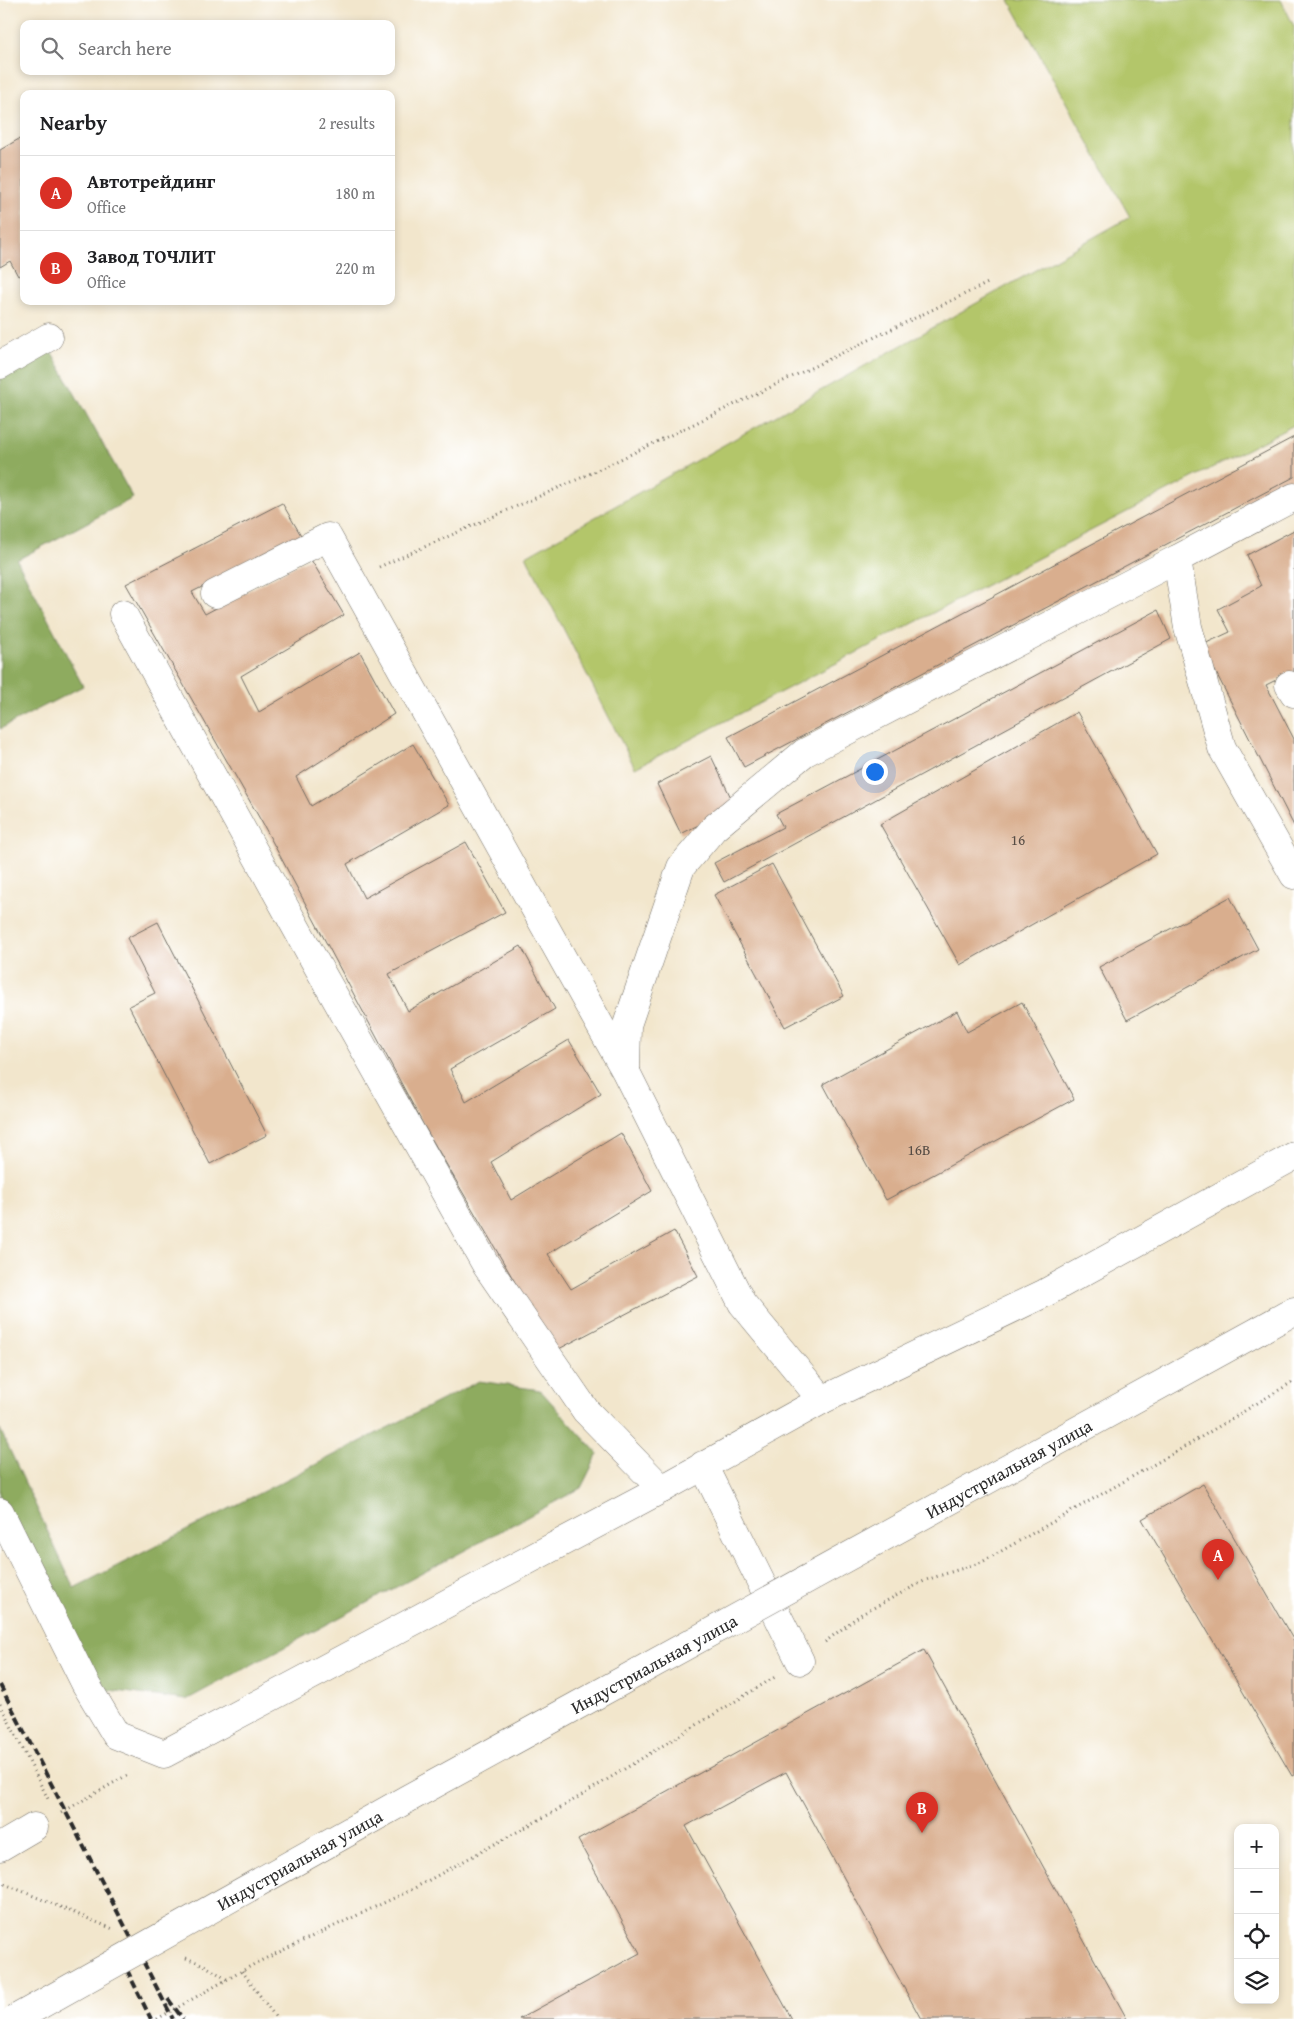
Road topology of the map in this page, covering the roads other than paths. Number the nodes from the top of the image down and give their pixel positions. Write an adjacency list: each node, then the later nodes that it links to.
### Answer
1 (49, 337): 2 (street)
2 (0, 365)
3 (1294, 497): 4 (street)
4 (1177, 559): 7 (street); 8 (street)
5 (215, 594): 8 (street)
6 (123, 614): 13 (street)
7 (1294, 875)
8 (626, 1072): 11 (street)
9 (1294, 1156): 11 (street)
10 (1294, 1311): 18 (street, Индустриальная улица, bridge)
11 (822, 1400): 12 (street)
12 (703, 1465): 13 (street); 15 (street)
13 (662, 1489): 14 (street)
14 (0, 1512)
15 (800, 1661)
16 (45, 1821): 17 (street)
17 (0, 1847)
18 (15, 2019)

